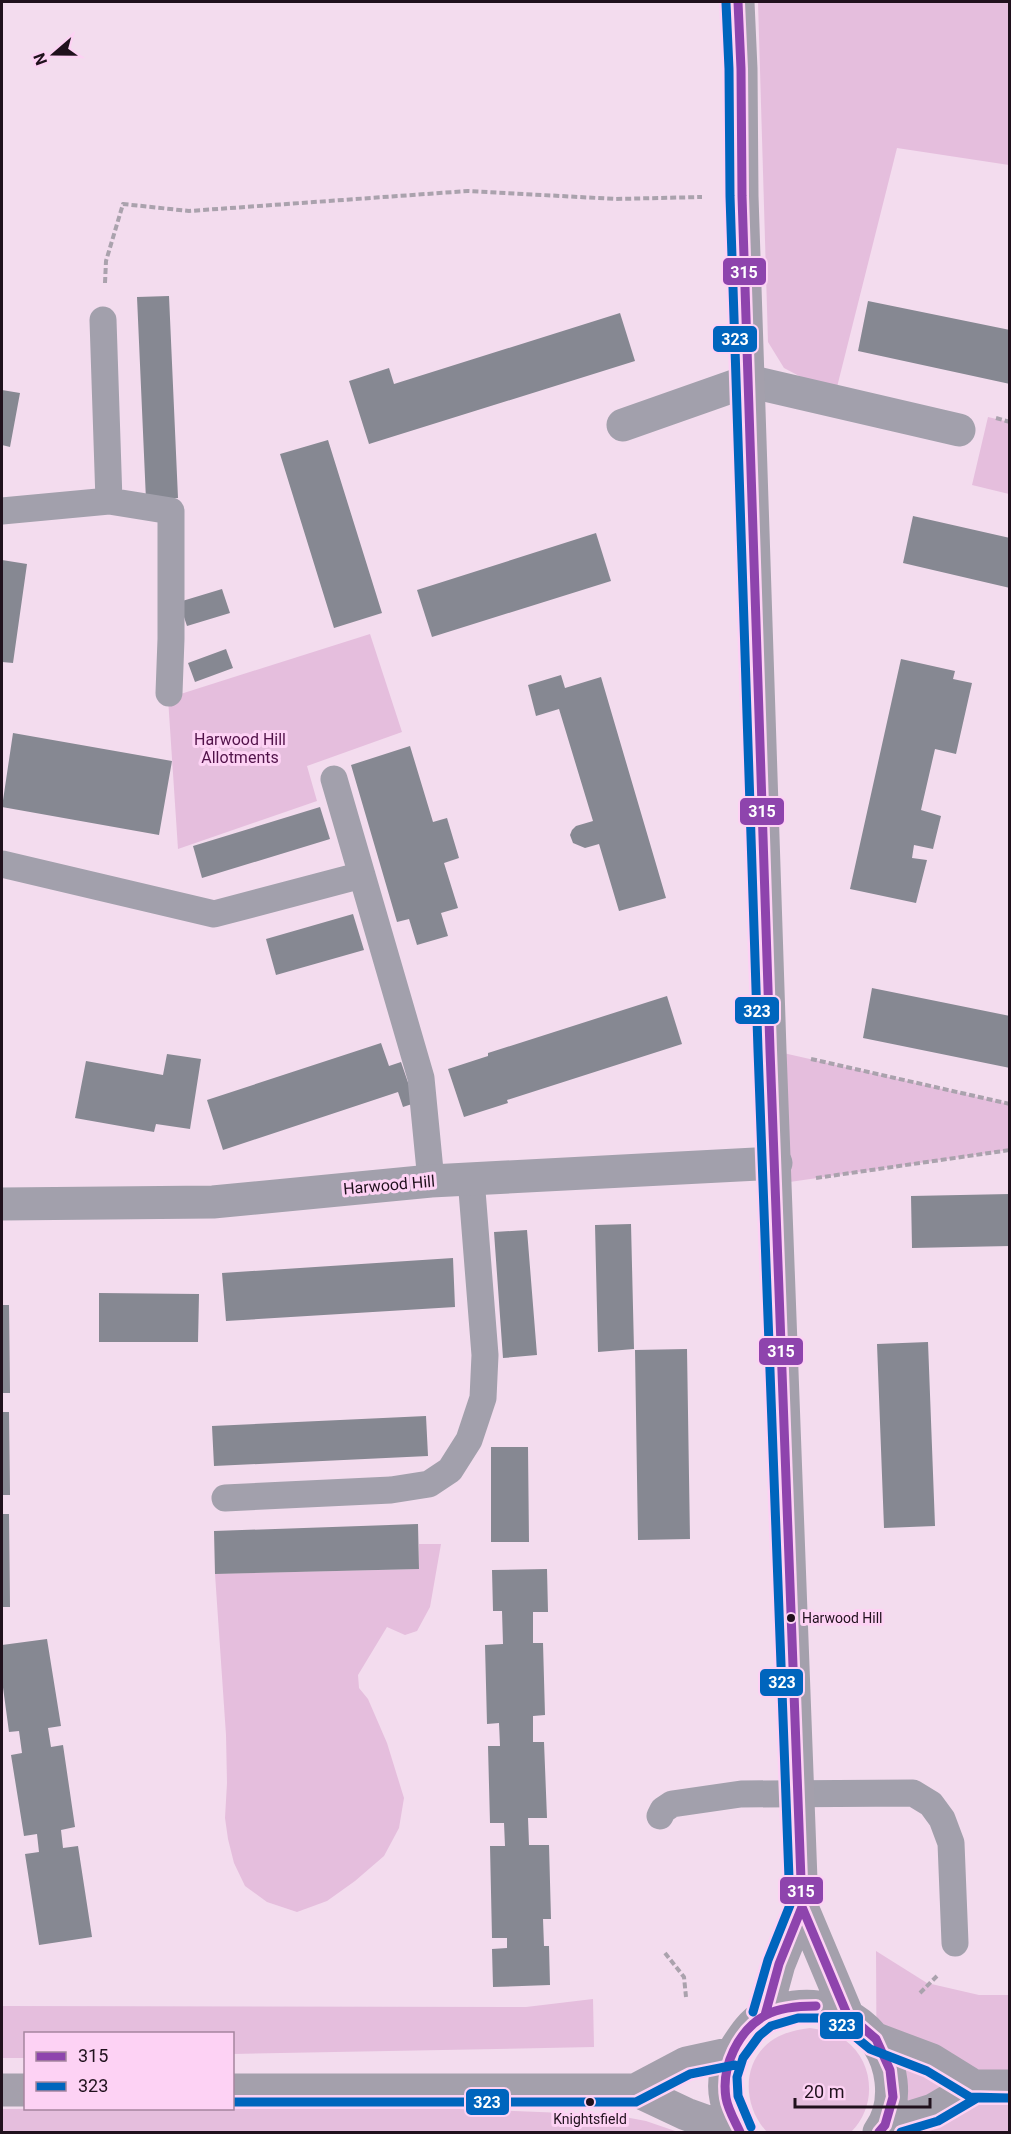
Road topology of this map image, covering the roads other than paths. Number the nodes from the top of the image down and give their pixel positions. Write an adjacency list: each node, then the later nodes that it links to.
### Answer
1 (738, 2): 3 (street)
2 (103, 320): 6 (lane)
3 (748, 381): 4 (street); 5 (street); 12 (street)
4 (623, 425)
5 (959, 430)
6 (109, 501): 7 (lane); 8 (lane)
7 (2, 511)
8 (169, 693)
9 (334, 779): 11 (lane)
10 (2, 864): 11 (lane)
11 (362, 875): 14 (lane)
12 (776, 1173): 13 (street, Harwood Hill); 17 (street)
13 (471, 1178): 14 (street, Harwood Hill); 16 (lane)
14 (431, 1181): 15 (street, Harwood Hill)
15 (2, 1204)
16 (225, 1498)
17 (798, 1795): 18 (lane); 19 (street); 20 (lane)
18 (660, 1816)
19 (802, 1907): 21 (street); 22 (street)
20 (955, 1943)
21 (847, 2014): 22 (street); 23 (street)
22 (765, 2015): 24 (street)
23 (876, 2039): 25 (street); 31 (street)
24 (732, 2053): 30 (street); 32 (street)
25 (974, 2086): 26 (street); 31 (street)
26 (1010, 2086)
27 (2, 2090): 28 (street)
28 (24, 2090)
29 (234, 2090): 30 (street)
30 (635, 2090): 32 (street)
31 (882, 2129)
32 (738, 2133)

